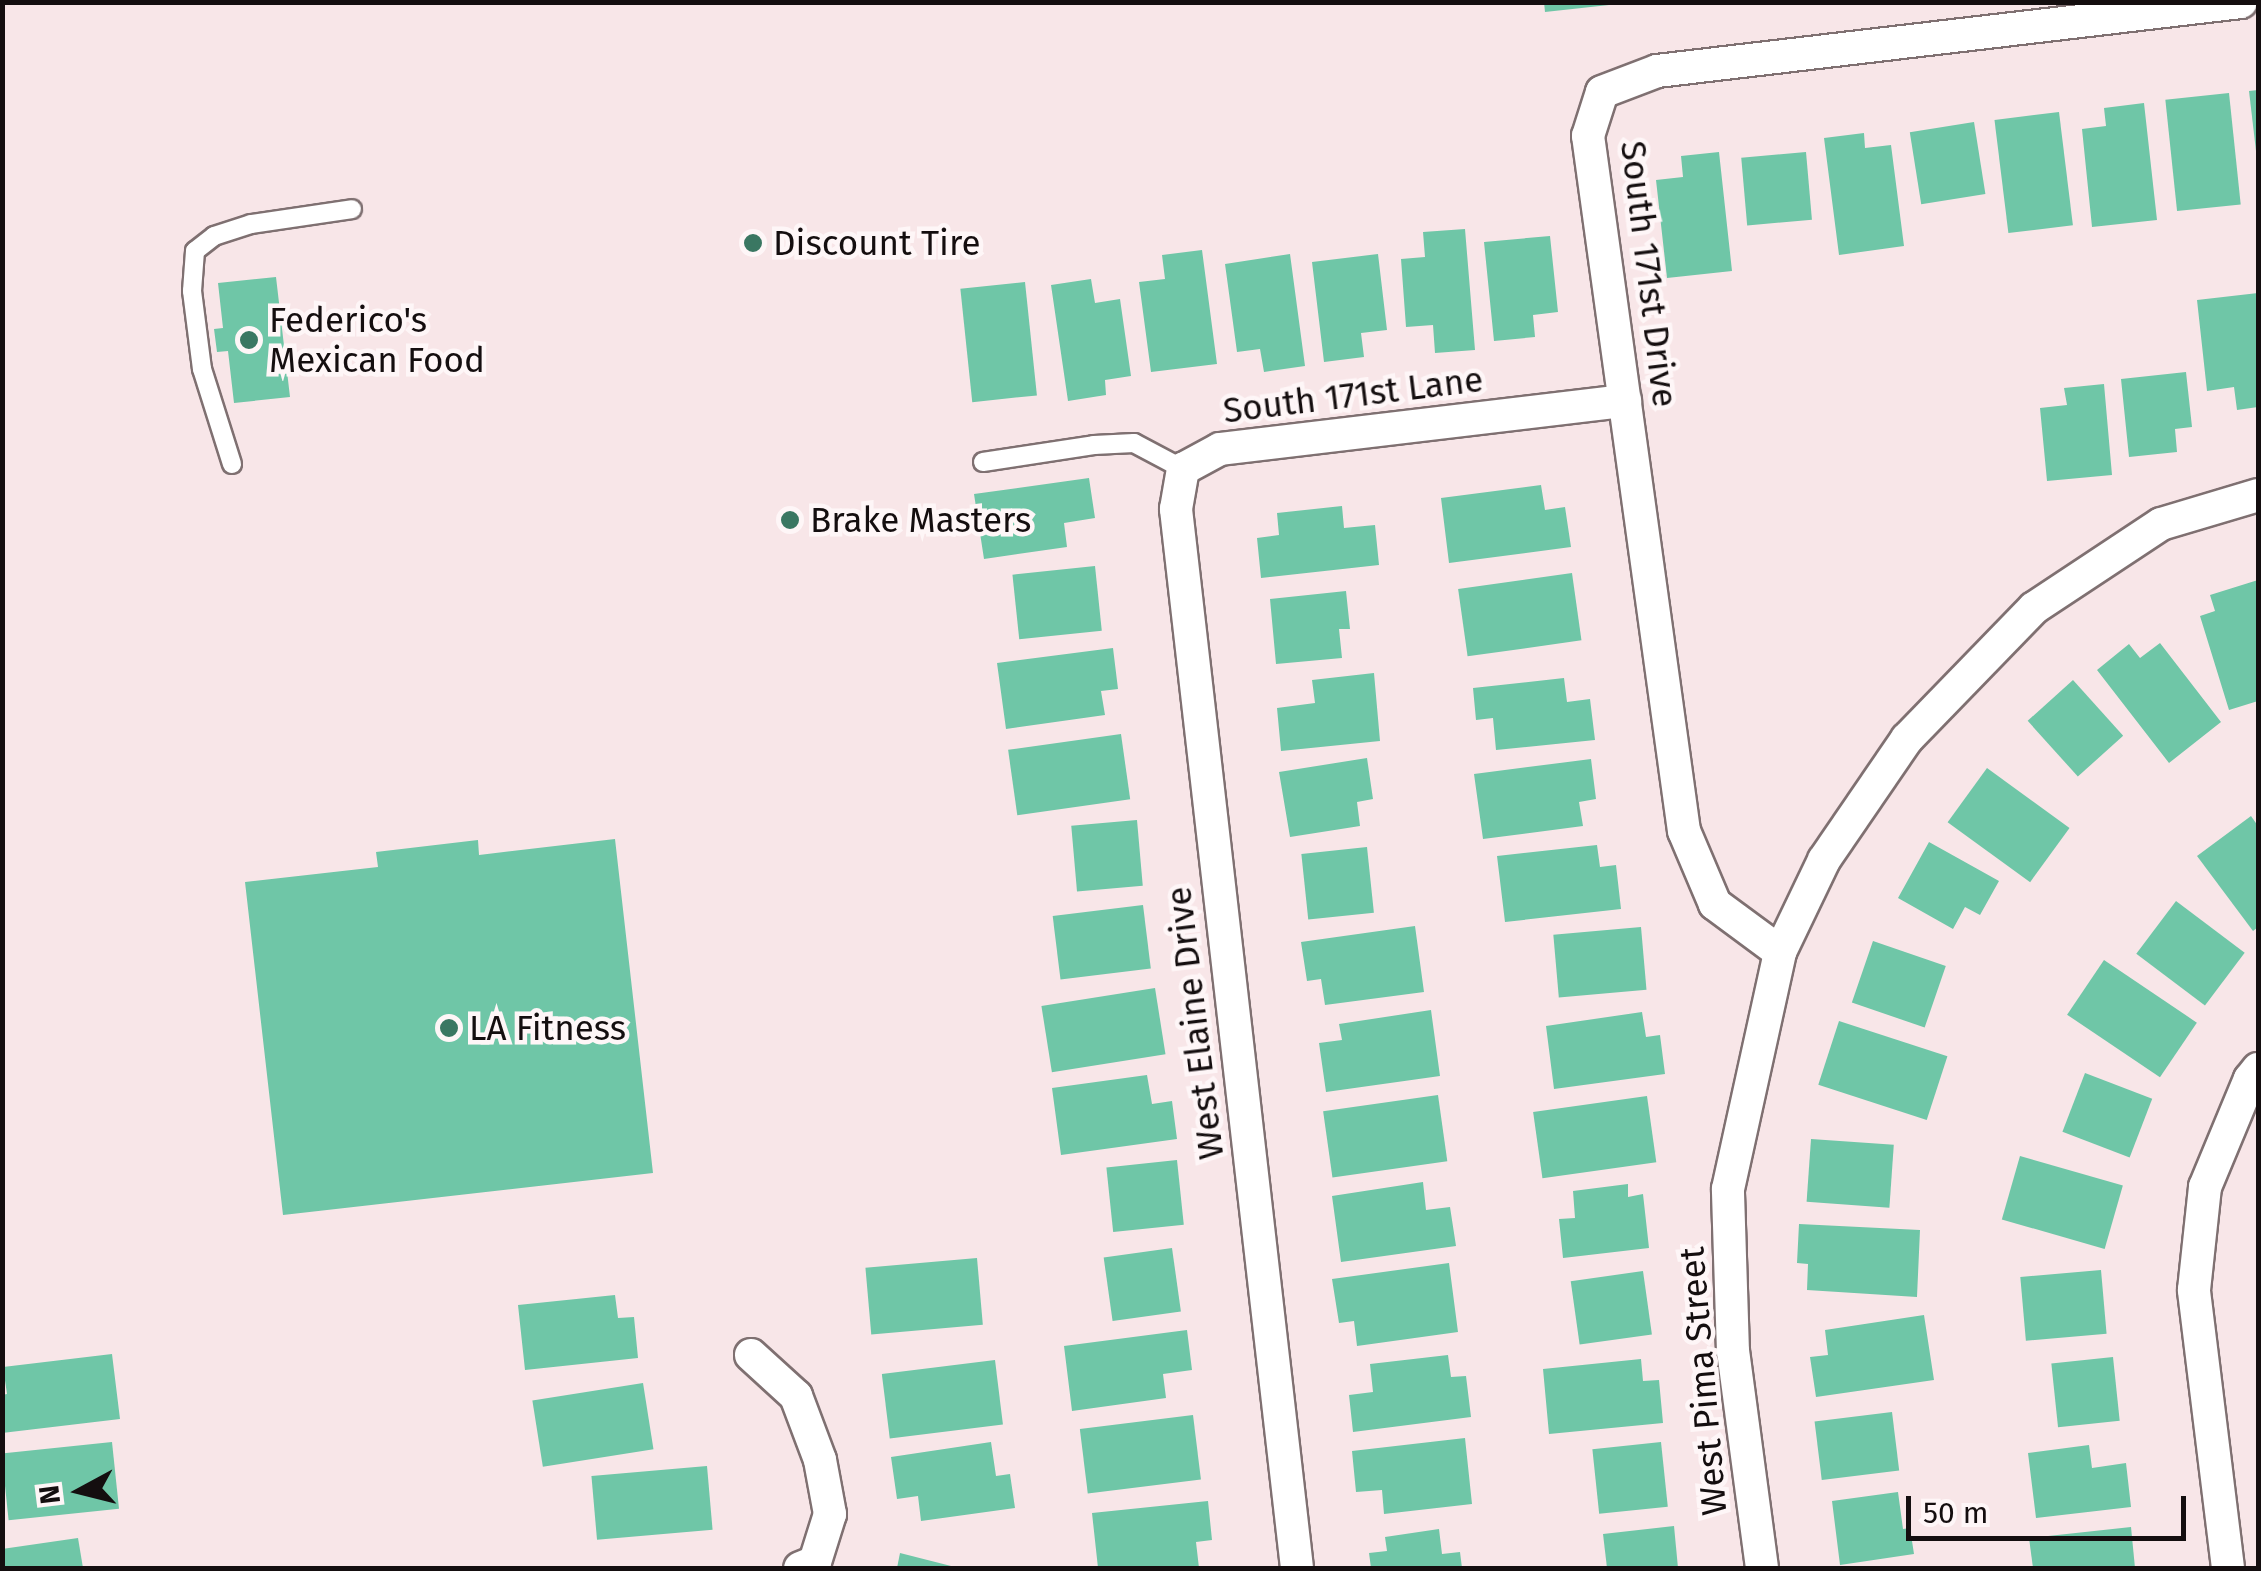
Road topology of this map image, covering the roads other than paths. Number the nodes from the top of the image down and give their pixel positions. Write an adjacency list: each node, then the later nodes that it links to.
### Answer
1 (2241, 2): 3 (street, South 171st Drive)
2 (352, 209): 5 (lane)
3 (1625, 401): 6 (street, South 171st Lane); 8 (street, South 171st Drive)
4 (983, 462): 6 (lane)
5 (232, 464)
6 (1184, 470): 12 (street, West Elaine Drive)
7 (2258, 495): 8 (street, West Pima Street)
8 (1780, 952): 13 (street, West Pima Street)
9 (2254, 1074): 14 (street)
10 (751, 1355): 11 (street)
11 (808, 1565)
12 (1296, 1568)
13 (1762, 1568)
14 (2228, 1568)

